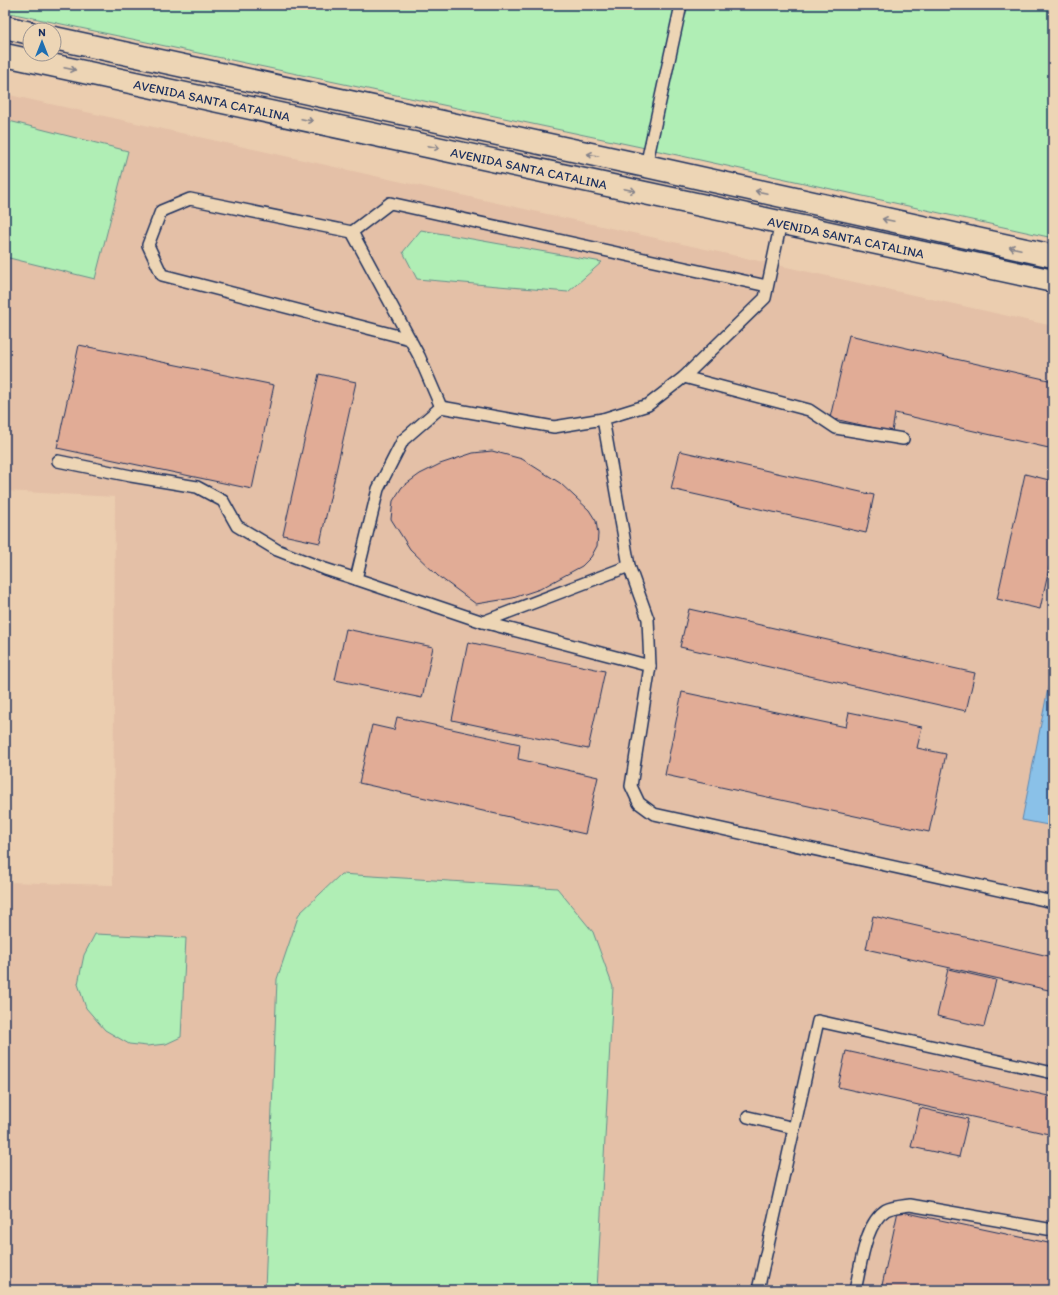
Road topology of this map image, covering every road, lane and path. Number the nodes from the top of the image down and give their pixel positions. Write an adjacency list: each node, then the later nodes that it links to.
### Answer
1 (681, 5): 6 (lane)
2 (5, 27): 3 (main road)
3 (22, 31)
4 (62, 40): 6 (main road, AVENIDA SANTA CATALINA, one-way to 4)
5 (5, 55): 7 (main road, AVENIDA SANTA CATALINA, one-way to 7)
6 (646, 166): 9 (main road, AVENIDA SANTA CATALINA, one-way to 6)
7 (781, 222): 10 (main road, AVENIDA SANTA CATALINA); 11 (lane)
8 (352, 232): 11 (lane); 12 (lane); 12 (lane)
9 (1053, 256)
10 (1053, 281)
11 (767, 286): 13 (lane)
12 (410, 339): 14 (lane)
13 (684, 377): 15 (lane); 16 (lane)
14 (441, 407): 15 (lane); 19 (lane)
15 (603, 419): 18 (lane)
16 (903, 439)
17 (58, 461): 19 (lane)
18 (629, 566): 20 (lane); 21 (lane)
19 (356, 579): 20 (lane)
20 (483, 622): 21 (lane)
21 (650, 666): 22 (lane)
22 (1053, 902)
23 (1053, 1073): 25 (lane)
24 (748, 1117): 25 (lane)
25 (794, 1128): 27 (lane)
26 (1053, 1230): 28 (lane)
27 (758, 1290)
28 (855, 1290)

